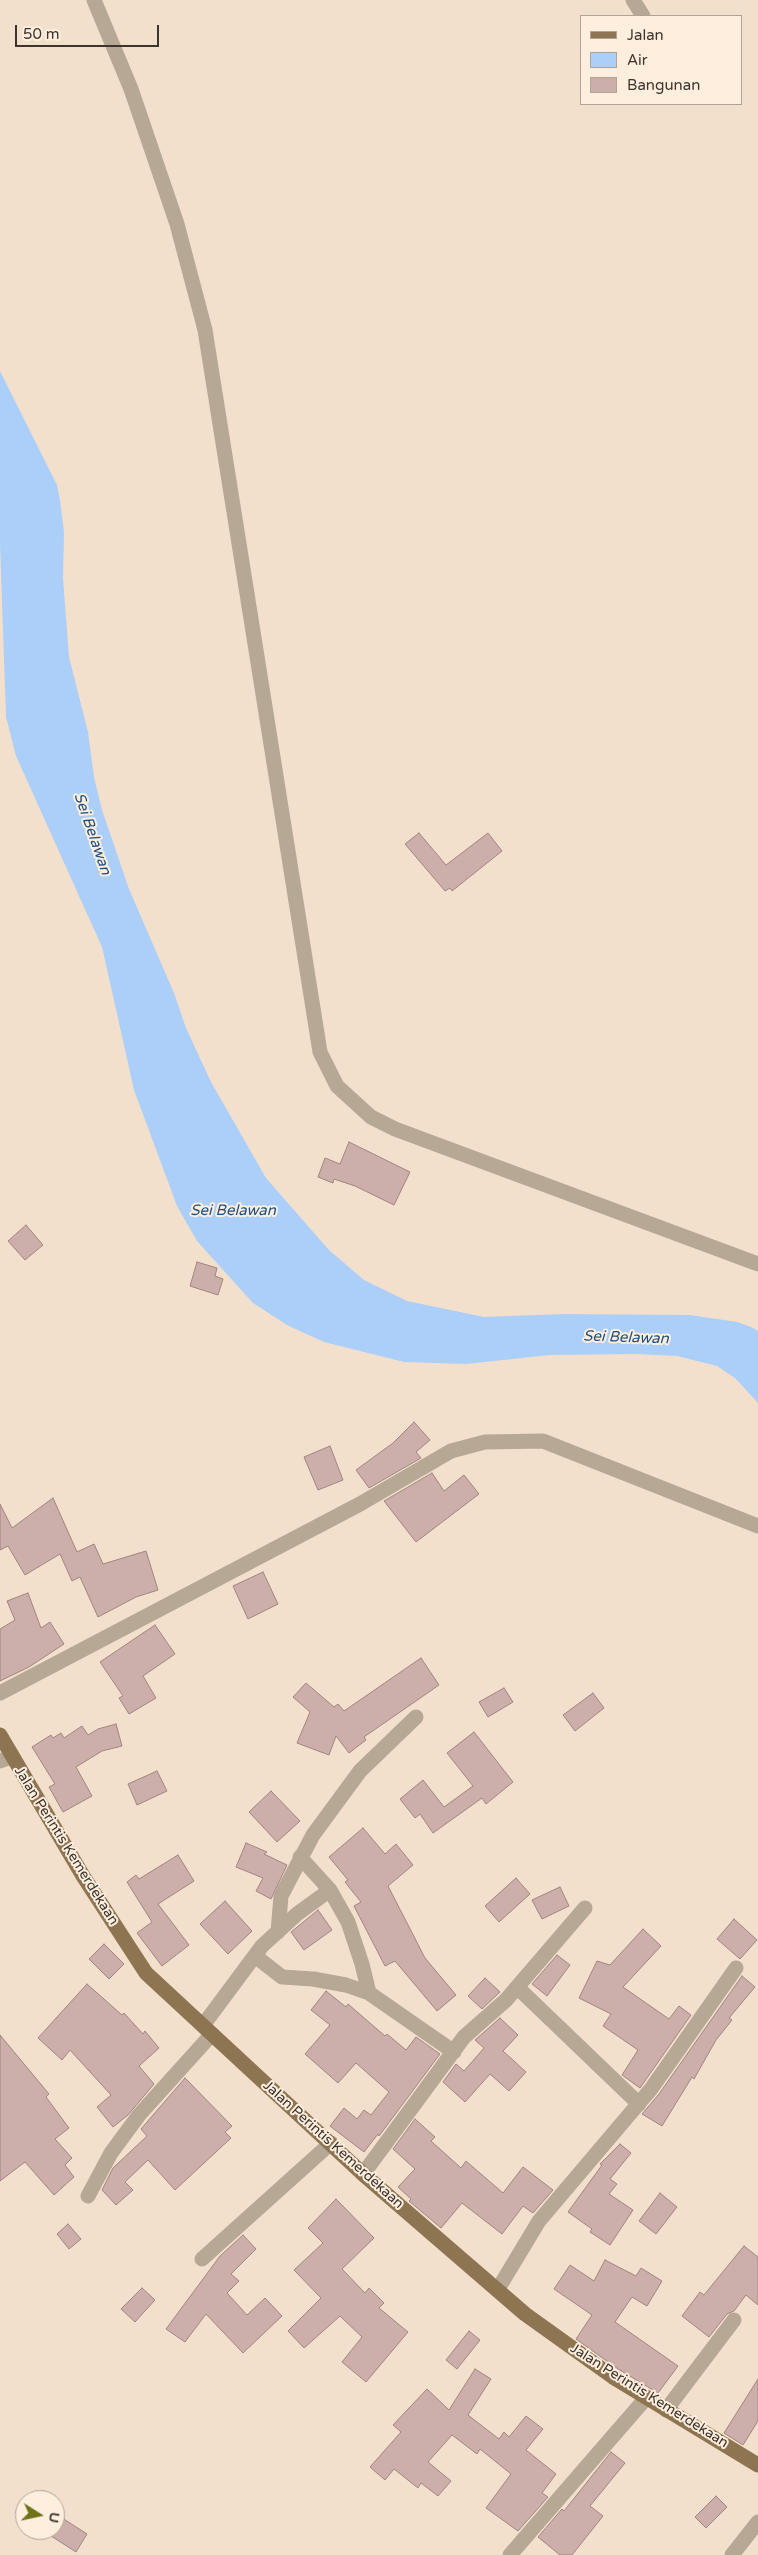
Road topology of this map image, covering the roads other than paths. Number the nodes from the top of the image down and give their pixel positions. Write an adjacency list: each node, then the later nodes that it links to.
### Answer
1 (94, 0): 4 (street)
2 (633, 0): 3 (street)
3 (642, 15)
4 (758, 1264)
5 (758, 1526): 6 (street)
6 (0, 1693)
7 (416, 1718): 10 (street)
8 (0, 1735): 9 (main road, Jalan Perintis Kemerdekaan)
9 (6, 1759): 18 (main road, Jalan Perintis Kemerdekaan)
10 (300, 1857): 11 (street); 13 (street)
11 (330, 1890): 13 (street); 17 (street)
12 (585, 1908): 16 (street)
13 (278, 1932): 14 (street)
14 (255, 1956): 17 (street); 18 (street)
15 (736, 1968): 20 (street)
16 (517, 1987): 19 (street); 20 (street)
17 (369, 1993): 19 (street)
18 (208, 2029): 21 (main road, Jalan Perintis Kemerdekaan); 23 (street)
19 (454, 2052): 22 (street)
20 (639, 2104): 25 (street)
21 (331, 2143): 22 (main road, Jalan Perintis Kemerdekaan); 24 (street)
22 (363, 2174): 25 (main road, Jalan Perintis Kemerdekaan)
23 (88, 2196)
24 (202, 2259)
25 (498, 2290): 27 (main road, Jalan Perintis Kemerdekaan)
26 (734, 2320): 28 (street)
27 (646, 2398): 28 (main road, Jalan Perintis Kemerdekaan); 31 (street)
28 (666, 2410): 29 (main road, Jalan Perintis Kemerdekaan)
29 (758, 2465)
30 (758, 2522): 32 (street)
31 (510, 2555)
32 (732, 2555)

